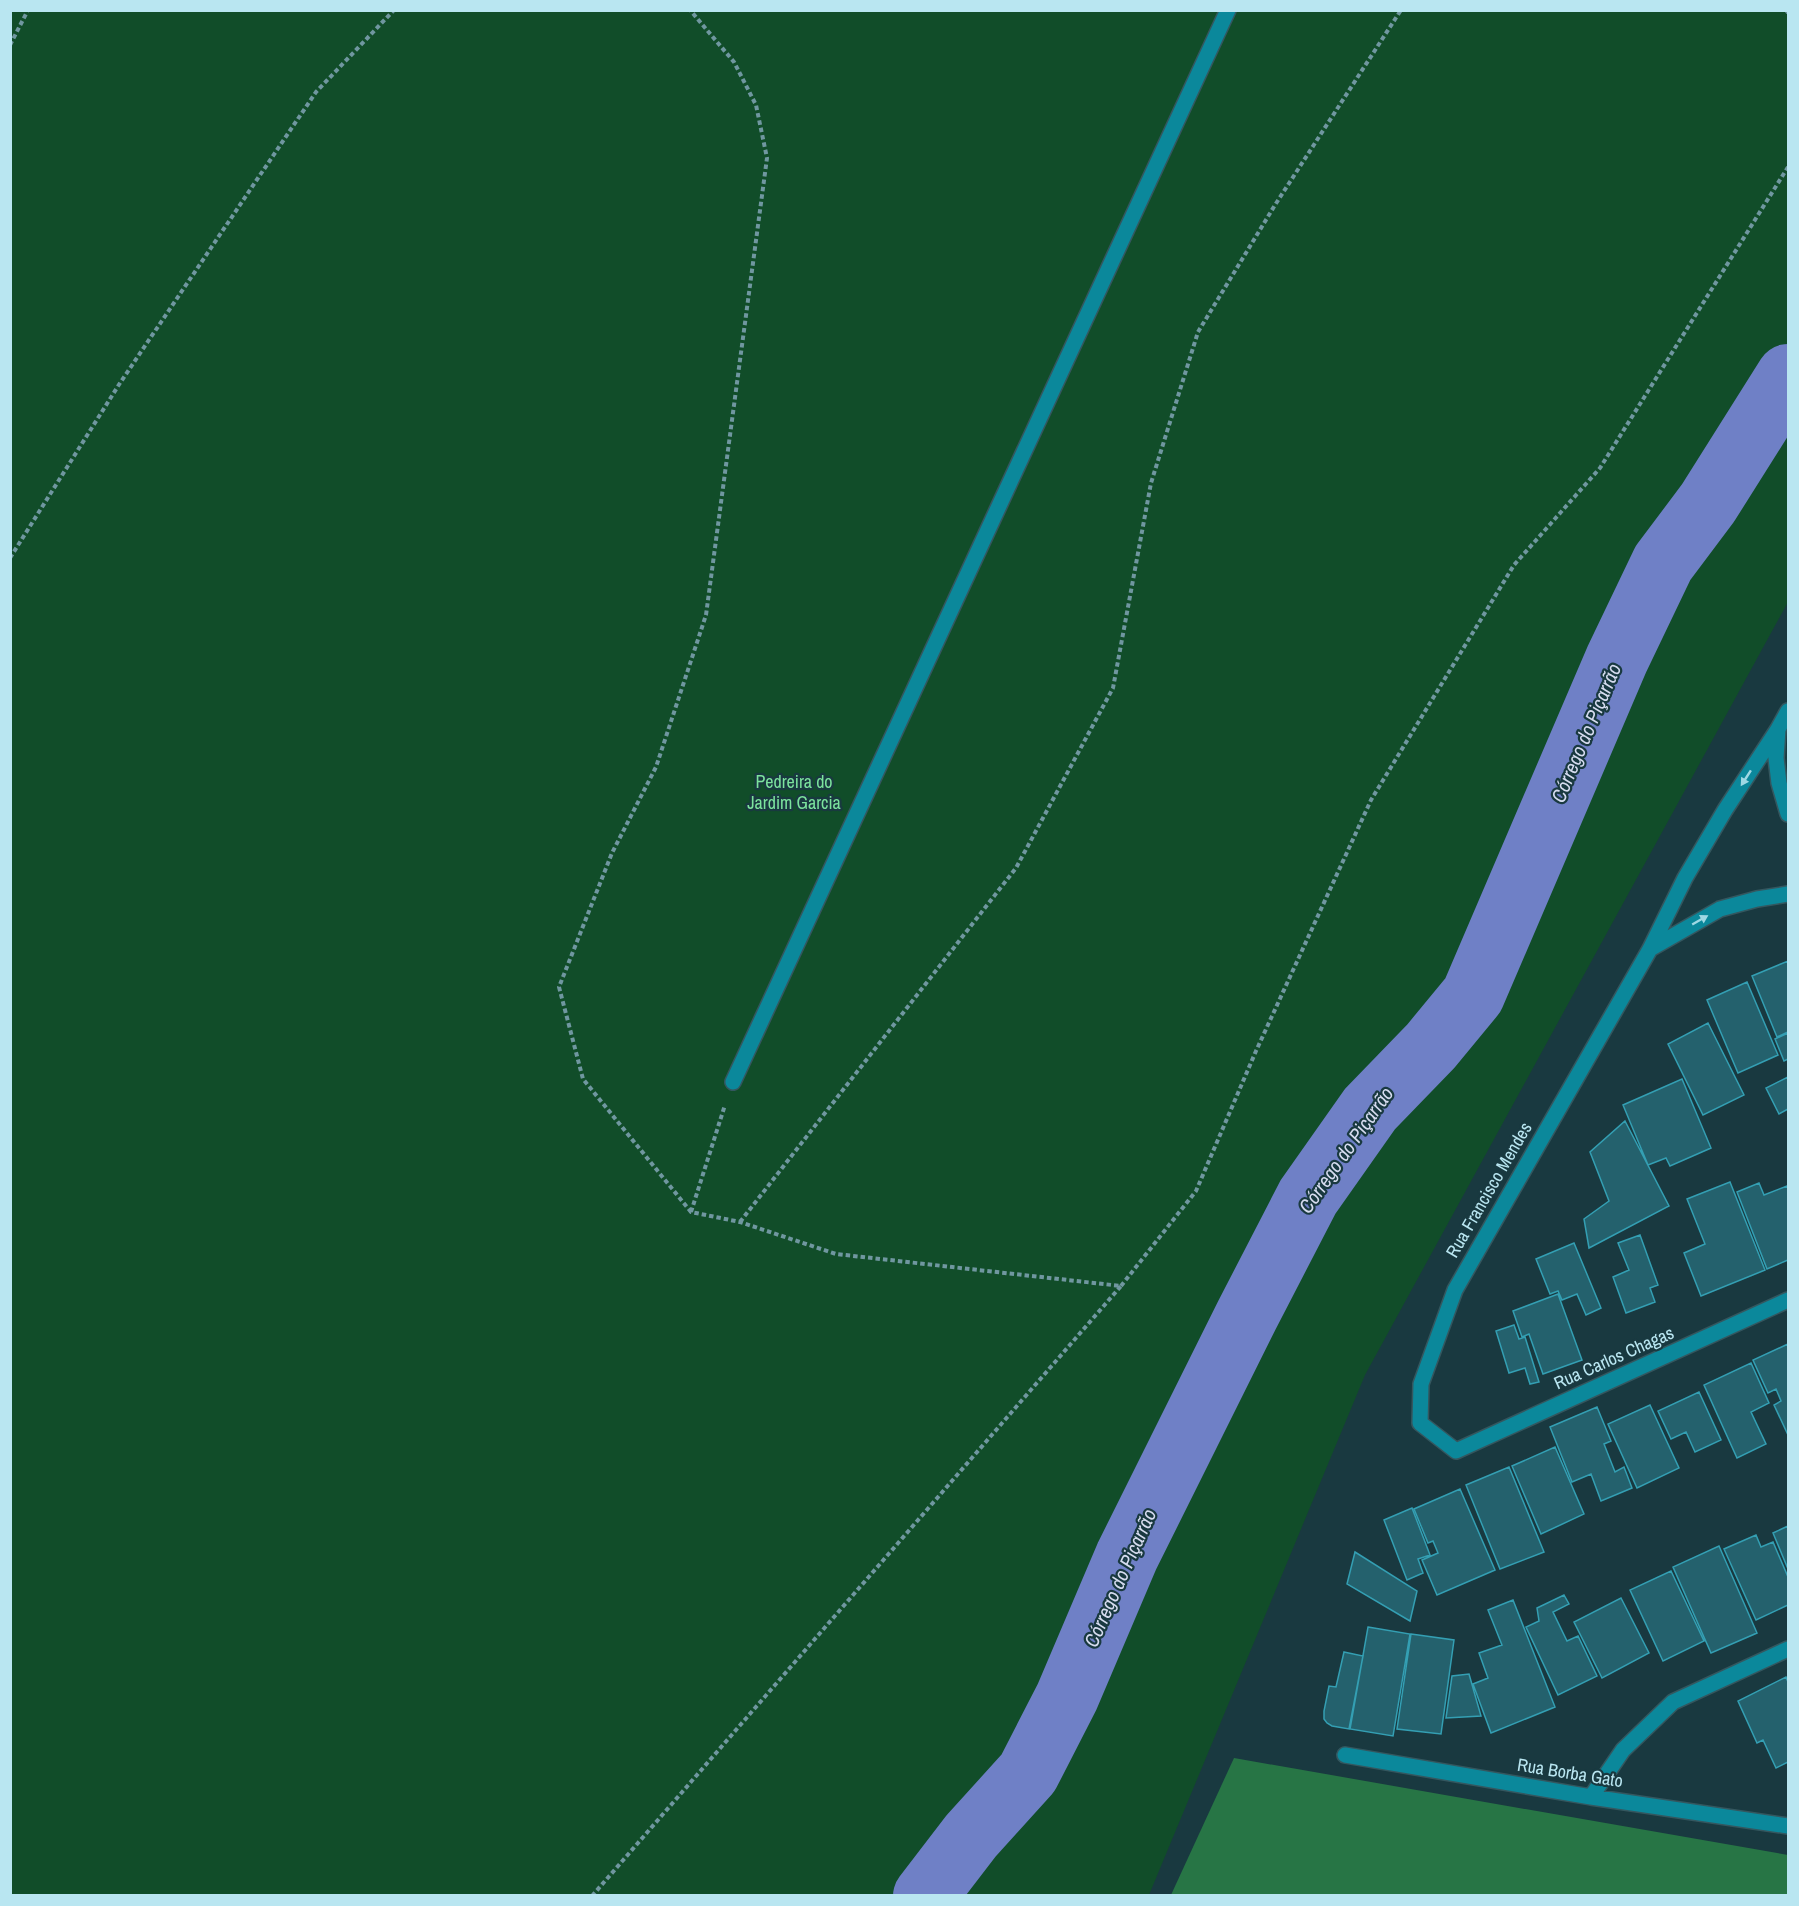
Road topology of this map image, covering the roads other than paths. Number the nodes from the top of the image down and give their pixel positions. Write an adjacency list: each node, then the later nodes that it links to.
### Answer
1 (1228, 10): 8 (street)
2 (1788, 711): 3 (street, Rua Francisco Mendes)
3 (1778, 729): 4 (street, Rua Francisco Mendes); 7 (street, Rua Francisco Mendes, one-way to 7)
4 (1784, 785): 5 (street, Rua Francisco Mendes)
5 (1788, 814)
6 (1788, 894): 7 (street, Rua Francisco Mendes, one-way to 6)
7 (1650, 950): 10 (street, Rua Francisco Mendes)
8 (733, 1082)
9 (1788, 1300): 10 (street, Rua Carlos Chagas)
10 (1455, 1451)
11 (1788, 1649): 13 (street)
12 (1345, 1755): 13 (street, Rua Borba Gato)
13 (1591, 1797): 14 (street, Rua Borba Gato)
14 (1788, 1826)

